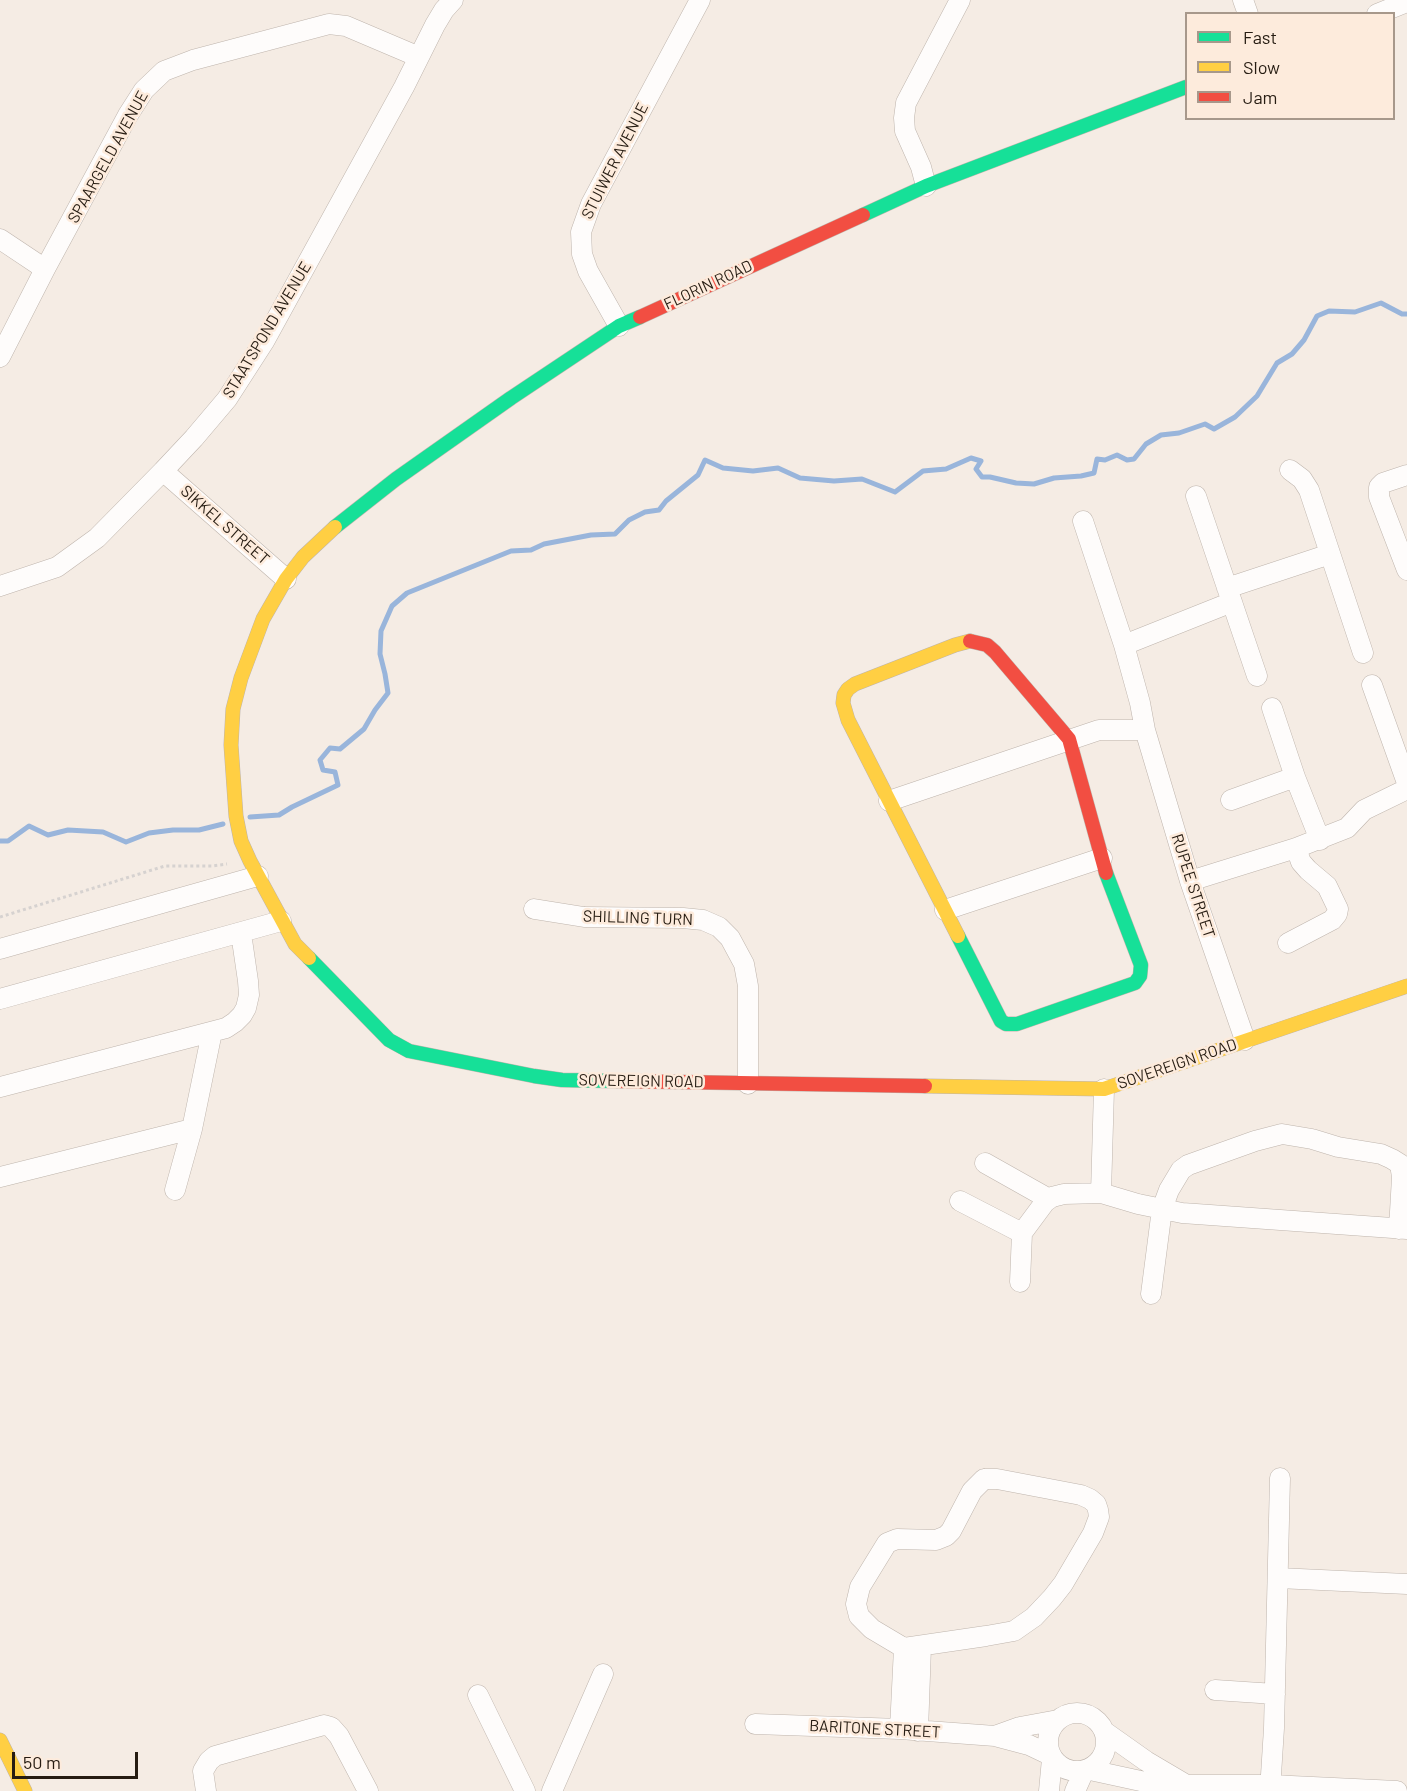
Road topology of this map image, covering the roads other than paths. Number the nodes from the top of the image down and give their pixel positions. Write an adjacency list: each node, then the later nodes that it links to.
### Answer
1 (453, 0): 6 (street, STAATSPOND AVENUE)
2 (700, 0): 11 (street, STUIWER AVENUE)
3 (960, 0): 8 (street)
4 (1407, 2): 5 (street)
5 (1382, 12)
6 (419, 57): 10 (street, SPAARGELD AVENUE); 14 (street, STAATSPOND AVENUE)
7 (1185, 87): 8 (street, FLORIN ROAD)
8 (927, 186): 11 (street, FLORIN ROAD)
9 (0, 238): 10 (street)
10 (45, 269): 12 (street, SPAARGELD AVENUE)
11 (619, 326): 20 (street, FLORIN ROAD)
12 (0, 357)
13 (1290, 470): 18 (street)
14 (163, 471): 20 (street, SIKKEL STREET); 21 (street, STAATSPOND AVENUE)
15 (1407, 475): 19 (street)
16 (1196, 496): 22 (street)
17 (1083, 521): 23 (street, RUPEE STREET)
18 (1330, 554): 22 (street); 24 (street)
19 (1407, 570)
20 (286, 579): 38 (street, SOVEREIGN ROAD)
21 (0, 586)
22 (1230, 595): 23 (street); 25 (street)
23 (1124, 645): 28 (street, RUPEE STREET)
24 (1363, 653)
25 (1257, 676)
26 (1372, 685): 31 (street)
27 (1272, 708): 30 (street)
28 (1145, 730): 29 (street); 39 (street, RUPEE STREET)
29 (1069, 740): 34 (street); 34 (street); 37 (street)
30 (1295, 777): 33 (street); 35 (street)
31 (1407, 783)
32 (1407, 789): 35 (street)
33 (1231, 800)
34 (889, 801): 41 (street)
35 (1320, 840): 36 (street)
36 (1296, 848): 39 (street); 44 (street)
37 (1102, 858): 41 (street); 41 (street)
38 (254, 869): 42 (street, SOVEREIGN ROAD); 45 (street)
39 (1190, 881): 49 (street, RUPEE STREET)
40 (534, 909): 50 (street, SHILLING TURN)
41 (945, 910)
42 (281, 921): 43 (street); 50 (street, SOVEREIGN ROAD)
43 (241, 933): 47 (street); 48 (street)
44 (1288, 943)
45 (0, 949)
46 (1407, 986): 49 (street, SOVEREIGN ROAD)
47 (0, 999)
48 (212, 1032): 51 (street); 53 (street)
49 (1245, 1040): 52 (street, SOVEREIGN ROAD)
50 (748, 1084): 52 (street, SOVEREIGN ROAD)
51 (0, 1087)
52 (1104, 1089): 57 (street)
53 (192, 1129): 55 (street); 56 (street)
54 (985, 1163): 58 (street)
55 (0, 1177)
56 (176, 1190)
57 (1101, 1193): 58 (street); 60 (street)
58 (1049, 1199): 62 (street)
59 (960, 1201): 62 (street)
60 (1162, 1209): 61 (street); 61 (street); 64 (street)
61 (1403, 1229)
62 (1022, 1233): 63 (street)
63 (1020, 1282)
64 (1151, 1294)
65 (1280, 1478): 66 (street)
66 (1278, 1578): 67 (street); 71 (street)
67 (1407, 1584)
68 (912, 1647): 68 (street); 75 (street)
69 (603, 1674): 87 (street)
70 (1215, 1690): 71 (street)
71 (1275, 1694): 82 (street)
72 (478, 1695): 86 (street)
73 (1058, 1720): 76 (street); 77 (street, BARITONE STREET); 79 (street)
74 (755, 1724): 75 (street, BARITONE STREET)
75 (909, 1730): 77 (street, BARITONE STREET)
76 (1105, 1732): 80 (street); 81 (street)
77 (994, 1736): 79 (street, BARITONE STREET)
78 (0, 1740): 83 (street)
79 (1051, 1757): 80 (street); 88 (street)
80 (1087, 1770): 81 (street); 89 (street)
81 (1187, 1785): 82 (street)
82 (1270, 1788): 90 (street)
83 (25, 1791)
84 (206, 1791): 85 (street)
85 (368, 1791)
86 (525, 1791)
87 (552, 1791)
88 (1049, 1791)
89 (1075, 1791)
90 (1397, 1791)

